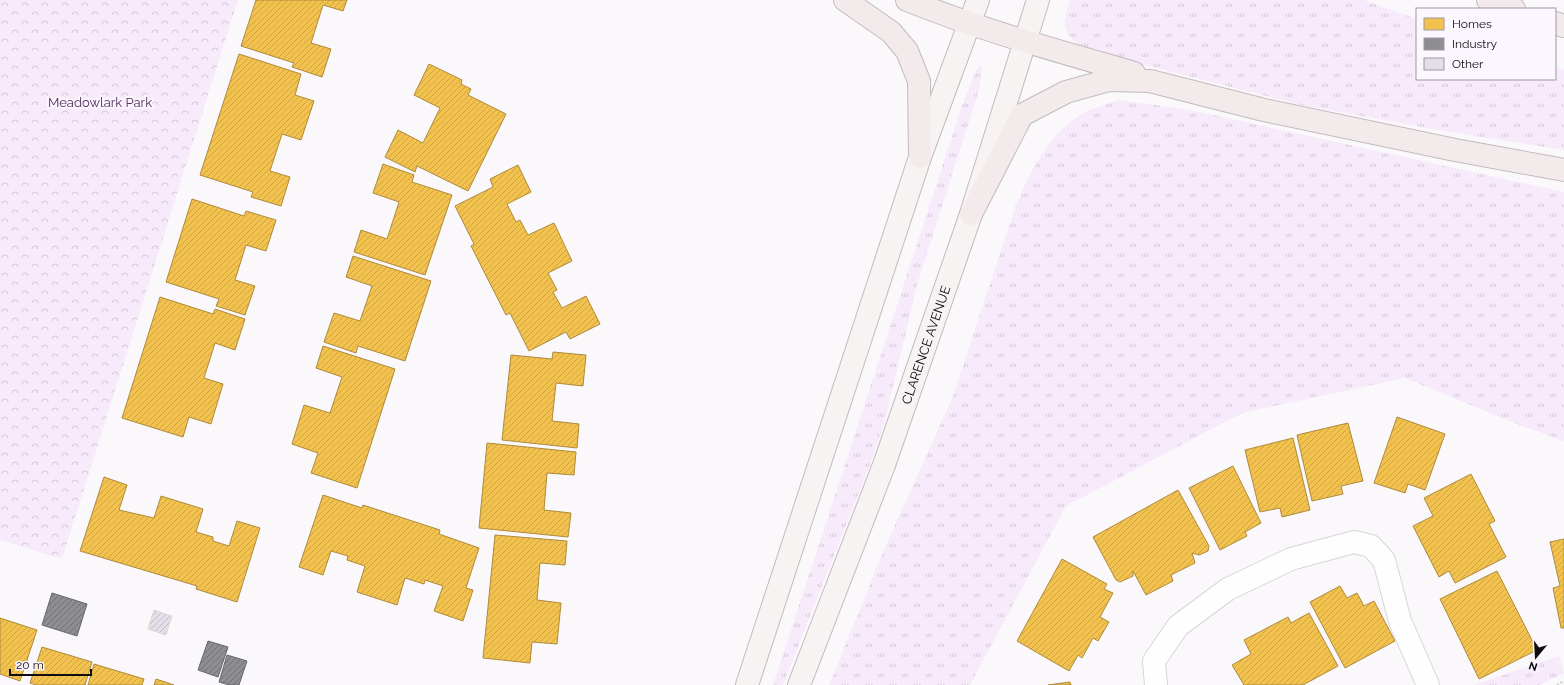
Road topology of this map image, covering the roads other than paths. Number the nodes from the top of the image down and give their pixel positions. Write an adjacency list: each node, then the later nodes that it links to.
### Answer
1 (845, 0): 10 (highway)
2 (908, 0): 7 (highway)
3 (978, 0): 7 (main road)
4 (1038, 0): 8 (main road, CLARENCE AVENUE)
5 (1488, 0): 6 (highway)
6 (1511, 8)
7 (970, 23): 8 (highway); 10 (main road)
8 (1025, 42): 9 (highway); 12 (main road, CLARENCE AVENUE)
9 (1264, 110): 11 (highway); 12 (highway)
10 (920, 158): 13 (main road)
11 (1564, 170)
12 (971, 214): 14 (main road, CLARENCE AVENUE)
13 (747, 685)
14 (799, 685)
15 (1156, 685): 16 (lane)
16 (1428, 685)

